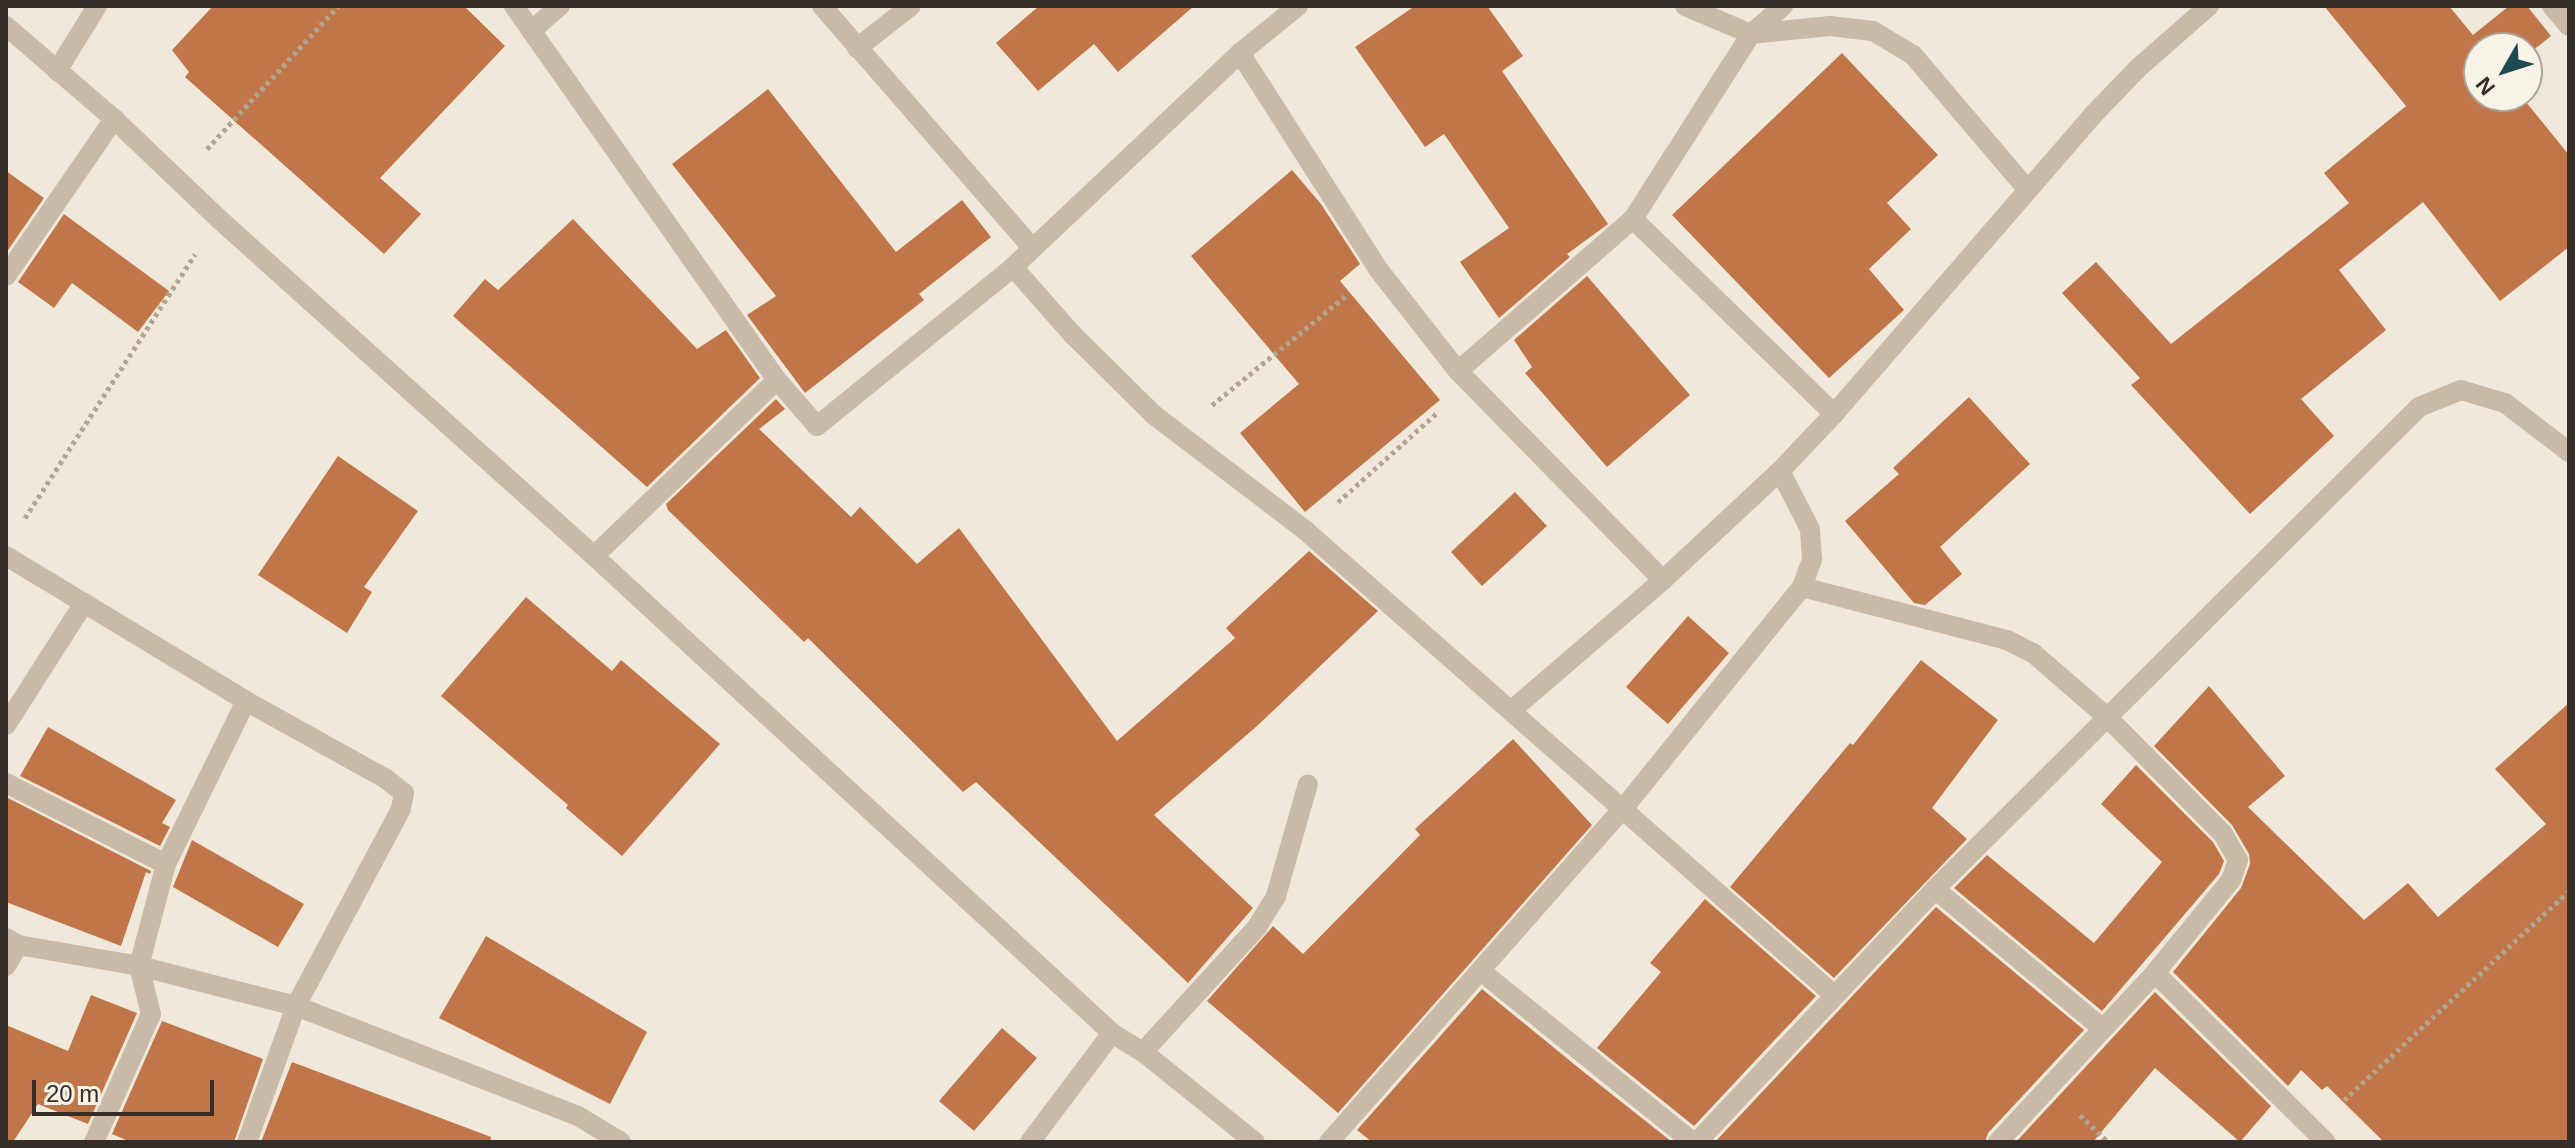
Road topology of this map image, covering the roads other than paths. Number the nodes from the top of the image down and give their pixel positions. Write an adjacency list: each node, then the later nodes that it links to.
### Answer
1 (97, 6): 17 (street)
2 (514, 6): 13 (street)
3 (560, 6): 13 (street)
4 (822, 6): 15 (street)
5 (911, 6): 15 (street)
6 (1298, 6): 16 (street)
7 (1685, 6): 14 (street)
8 (1783, 6): 14 (street)
9 (2209, 6): 19 (street)
10 (2552, 6): 12 (street)
11 (6, 26): 17 (street)
12 (2569, 26)
13 (531, 31): 25 (street)
14 (1751, 34): 19 (street); 20 (street)
15 (857, 48): 21 (street)
16 (1240, 53): 21 (street); 24 (street)
17 (57, 71): 18 (street)
18 (114, 119): 23 (street); 30 (street)
19 (2027, 189): 26 (street)
20 (1633, 219): 24 (street); 26 (street)
21 (1032, 248): 22 (street)
22 (1013, 267): 25 (street); 35 (street)
23 (6, 276)
24 (1458, 371): 31 (street)
25 (777, 380): 30 (street)
26 (1834, 414): 28 (street)
27 (2569, 452): 36 (street)
28 (1780, 471): 31 (street); 32 (street)
29 (6, 556): 33 (street)
30 (594, 556): 51 (street)
31 (1663, 580): 35 (street)
32 (1802, 587): 36 (street); 40 (street)
33 (84, 603): 34 (street); 37 (street)
34 (246, 701): 41 (street); 49 (street)
35 (1512, 710): 40 (street)
36 (2107, 717): 42 (street); 47 (street)
37 (6, 725)
38 (6, 783): 41 (street)
39 (1308, 784): 52 (street)
40 (1622, 810): 46 (street); 48 (street)
41 (166, 864): 45 (street)
42 (1935, 889): 48 (street); 50 (street)
43 (12, 941): 44 (street); 45 (street)
44 (6, 966)
45 (139, 966): 49 (street); 54 (street)
46 (1482, 972): 59 (street); 60 (street)
47 (2155, 973): 50 (street); 53 (street)
48 (1834, 995): 60 (street)
49 (296, 1006): 55 (street); 56 (street)
50 (2102, 1028): 61 (street)
51 (1112, 1033): 52 (street); 57 (street)
52 (1143, 1052): 58 (street)
53 (2319, 1136)
54 (94, 1142)
55 (247, 1142)
56 (621, 1142)
57 (1030, 1142)
58 (1255, 1142)
59 (1329, 1142)
60 (1695, 1142)
61 (1998, 1142)

